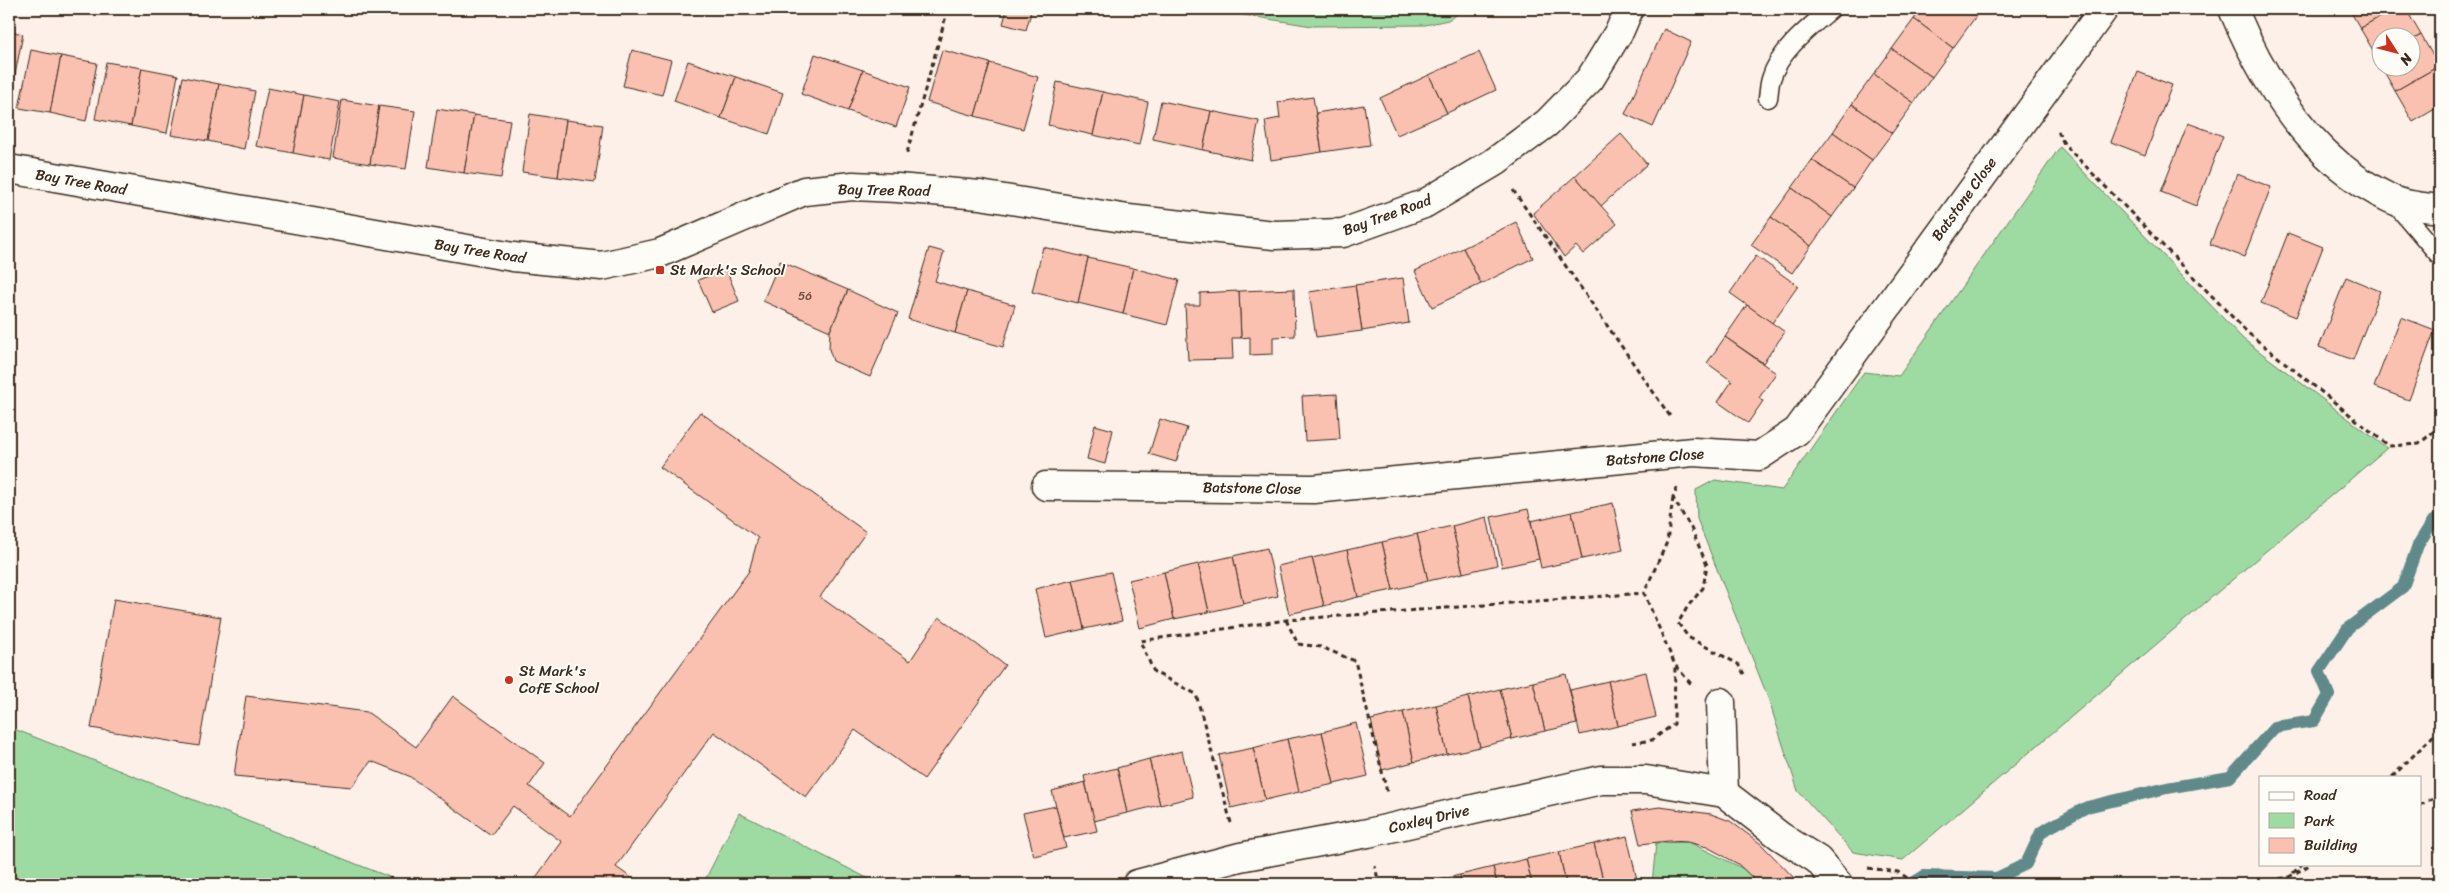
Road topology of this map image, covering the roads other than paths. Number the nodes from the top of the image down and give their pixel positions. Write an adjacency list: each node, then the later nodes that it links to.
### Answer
1 (1630, 9): 6 (street, Bay Tree Road)
2 (1831, 9): 5 (lane)
3 (2104, 9): 10 (street, Batstone Close)
4 (2233, 9): 7 (street)
5 (1768, 98)
6 (9, 169)
7 (2393, 200): 8 (street); 9 (lane)
8 (2440, 210)
9 (2440, 256)
10 (1046, 486)
11 (1722, 702): 12 (street)
12 (1724, 793): 13 (street, Coxley Drive); 14 (street, Coxley Drive)
13 (1137, 884)
14 (1838, 884)

